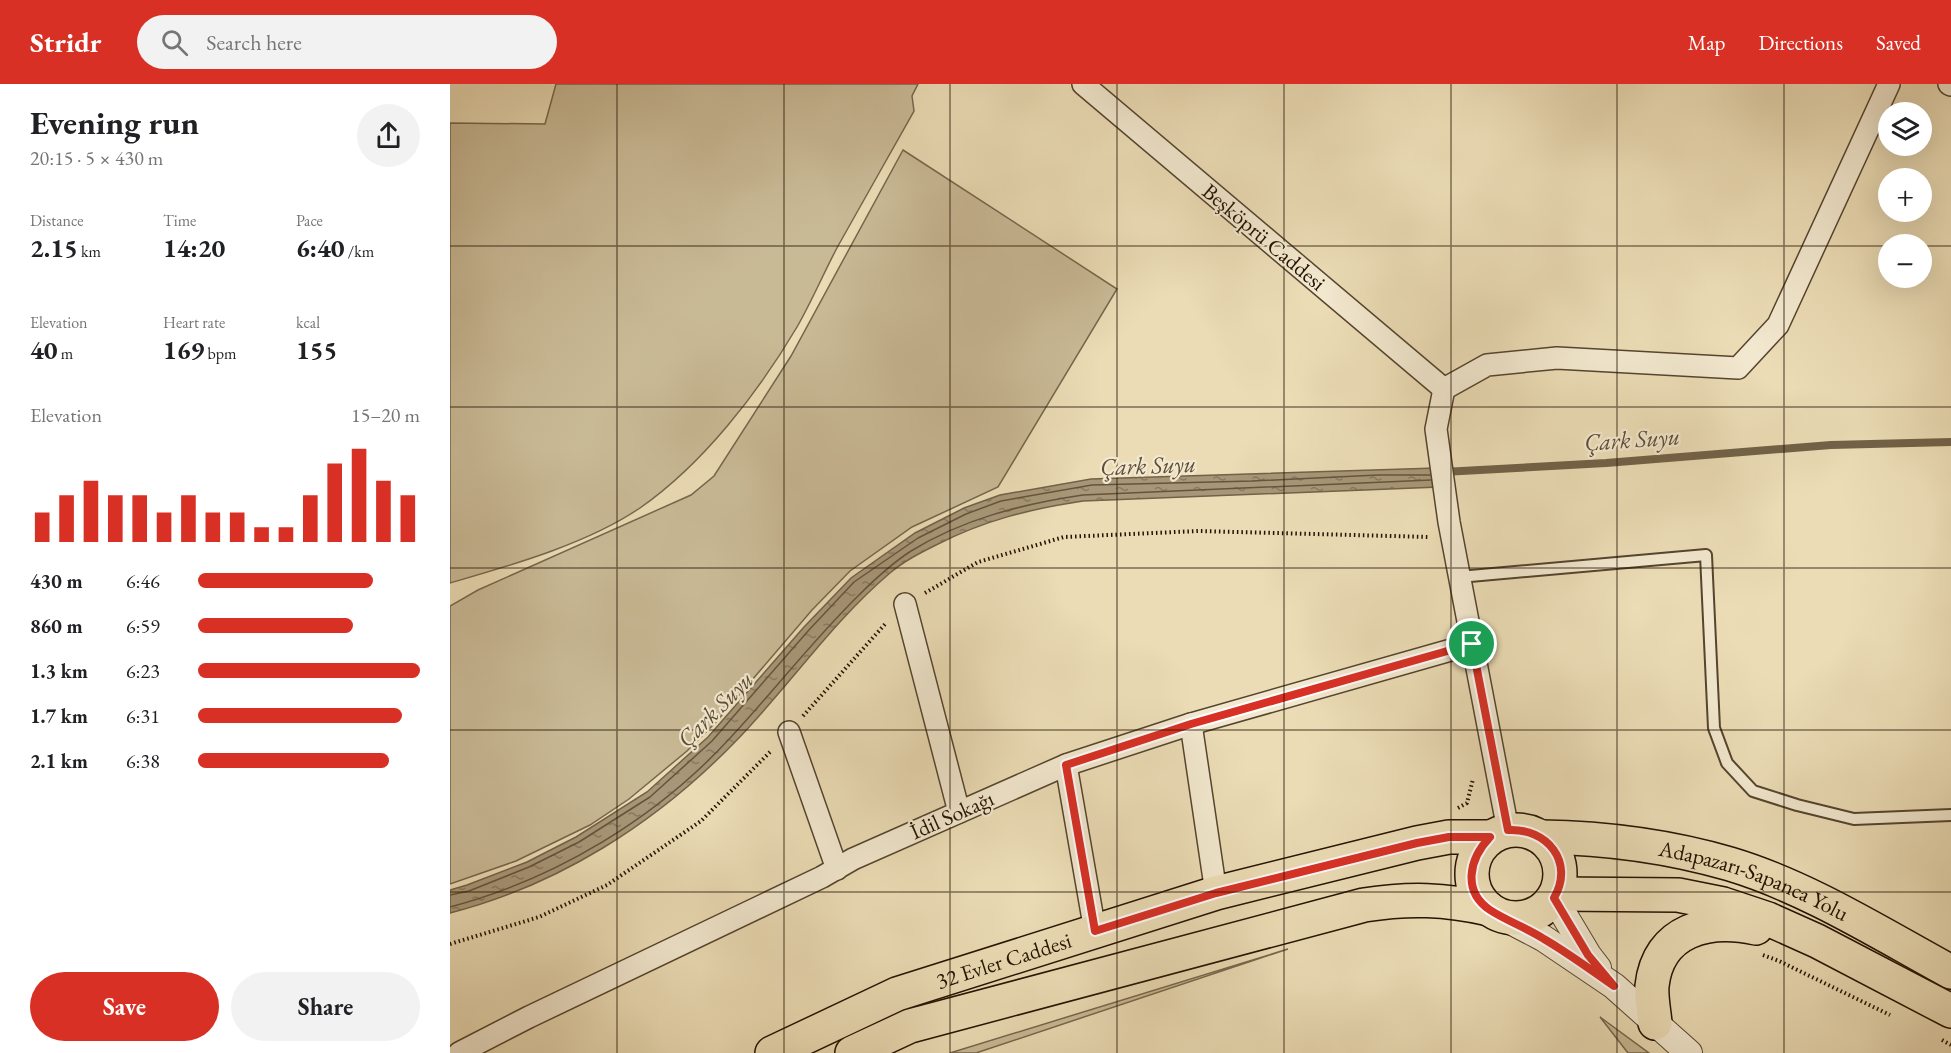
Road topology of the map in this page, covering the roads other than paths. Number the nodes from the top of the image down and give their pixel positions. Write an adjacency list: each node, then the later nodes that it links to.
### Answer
1 (1083, 84): 3 (street, Beşköprü Caddesi)
2 (1889, 84): 3 (street)
3 (1444, 389): 4 (street)
4 (1460, 577): 6 (street); 11 (lane)
5 (906, 604): 10 (street)
6 (1472, 644): 7 (street, İdil Sokağı); 12 (street)
7 (1191, 724): 9 (street, İdil Sokağı); 15 (street)
8 (789, 732): 14 (street)
9 (1066, 765): 10 (street, İdil Sokağı); 18 (street)
10 (959, 812): 14 (street, İdil Sokağı)
11 (1951, 814)
12 (1499, 833): 13 (main road); 15 (main road, 32 Evler Caddesi); 17 (main road)
13 (1542, 837): 16 (main road); 20 (main road, Adapazarı-Sapanca Yolu)
14 (837, 868): 25 (street, İdil Sokağı)
15 (1216, 893): 18 (main road, 32 Evler Caddesi)
16 (1555, 896): 17 (main road); 19 (main road, Adapazarı-Sapanca Yolu); 21 (street)
17 (1495, 913): 21 (street); 24 (main road, 32 Evler Caddesi)
18 (1095, 931): 26 (main road, 32 Evler Caddesi)
19 (1817, 941): 22 (main road); 23 (main road, Adapazarı-Sapanca Yolu)
20 (1951, 972)
21 (1614, 986): 22 (street)
22 (1656, 1023): 27 (street)
23 (1946, 1025)
24 (865, 1050)
25 (459, 1053)
26 (772, 1053)
27 (1689, 1053)

